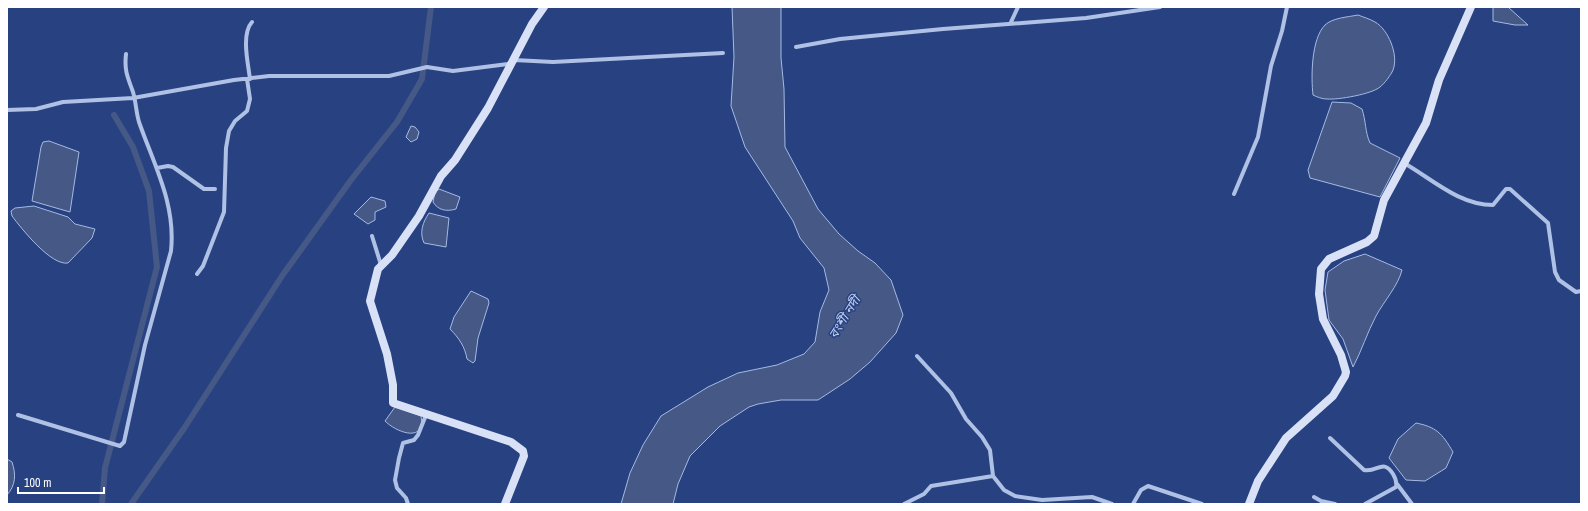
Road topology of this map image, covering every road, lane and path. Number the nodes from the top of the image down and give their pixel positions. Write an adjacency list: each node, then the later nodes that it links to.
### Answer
1 (544, 7): 11 (street)
2 (1018, 7): 7 (street)
3 (1160, 7): 7 (street)
4 (1287, 7): 18 (street)
5 (1471, 7): 15 (street)
6 (252, 22): 12 (street)
7 (1011, 22): 8 (street)
8 (796, 46)
9 (723, 53): 11 (street)
10 (126, 54): 13 (street)
11 (514, 60): 12 (street); 20 (street)
12 (248, 79): 13 (street); 21 (street)
13 (133, 98): 14 (street); 16 (street)
14 (7, 110)
15 (1404, 163): 22 (street); 36 (street)
16 (157, 168): 17 (street); 25 (street)
17 (215, 189)
18 (1234, 194)
19 (372, 236): 20 (street)
20 (381, 266): 24 (street)
21 (197, 274)
22 (1581, 291)
23 (917, 356): 27 (street)
24 (426, 414): 30 (street); 31 (street)
25 (18, 415)
26 (1330, 438): 28 (street)
27 (993, 476): 32 (street); 33 (street)
28 (1396, 484): 38 (street); 39 (street)
29 (1314, 497): 37 (street)
30 (408, 504)
31 (505, 504)
32 (904, 504)
33 (1112, 504)
34 (1133, 504): 35 (street)
35 (1202, 504)
36 (1249, 504)
37 (1335, 504)
38 (1365, 504)
39 (1412, 504)

